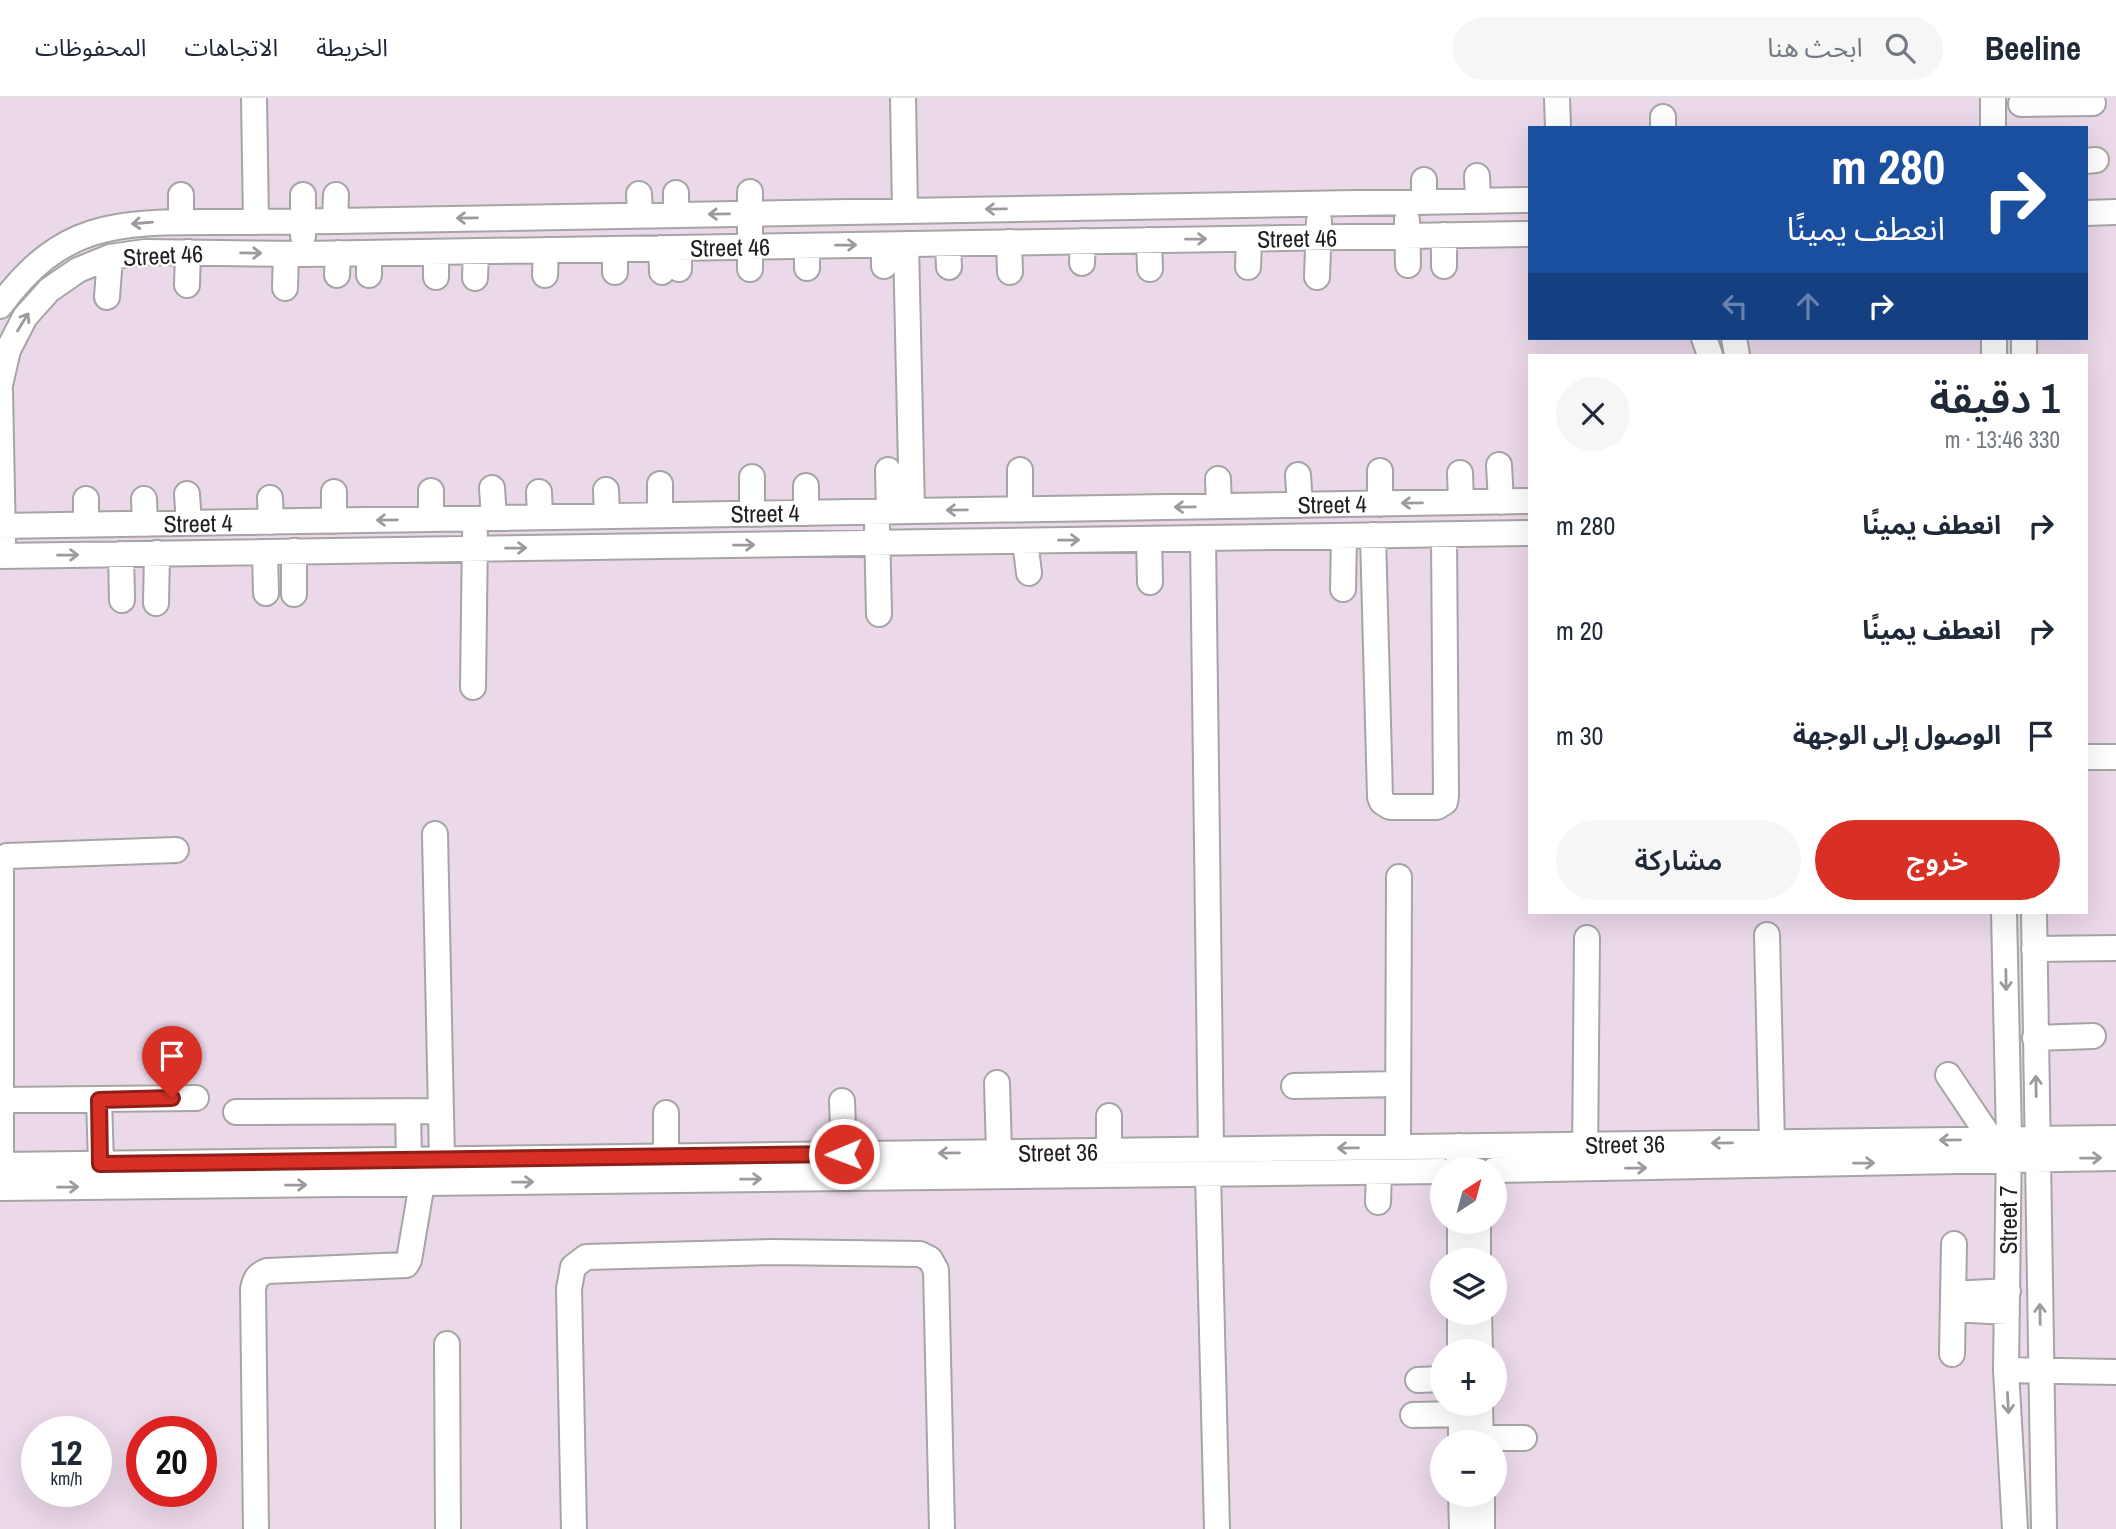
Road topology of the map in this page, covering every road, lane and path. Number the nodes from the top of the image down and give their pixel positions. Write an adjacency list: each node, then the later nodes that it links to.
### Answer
1 (254, 98): 24 (street)
2 (903, 98): 18 (street)
3 (1557, 98): 7 (street)
4 (1993, 98): 8 (street)
5 (2093, 103): 6 (street)
6 (2021, 110)
7 (1558, 126)
8 (1993, 126)
9 (1412, 194): 13 (street, Street 46); 16 (street, Street 46); 27 (street)
10 (181, 195): 23 (street)
11 (303, 195): 21 (street)
12 (336, 195): 22 (street)
13 (1528, 200)
14 (750, 203): 17 (street, Street 46, one-way to 17); 18 (street, Street 46); 40 (street)
15 (1054, 203): 16 (street, Street 46); 18 (street, Street 46, one-way to 18); 32 (street)
16 (1320, 203): 28 (street)
17 (563, 209): 22 (street, Street 46, one-way to 22); 39 (street)
18 (905, 211)
19 (2116, 212): 20 (street)
20 (2088, 213)
21 (303, 221): 22 (street, Street 46); 24 (street, Street 46); 37 (street)
22 (335, 221)
23 (181, 222): 24 (street, Street 46); 52 (street, Street 46, one-way to 52)
24 (256, 222)
25 (1528, 234): 26 (street, Street 46)
26 (1444, 235): 27 (street, Street 46); 42 (street)
27 (1407, 236): 28 (street, Street 46); 41 (street)
28 (1319, 237): 29 (street, Street 46); 46 (street)
29 (1249, 239): 30 (street, Street 46, one-way to 29); 43 (street)
30 (1149, 240): 32 (street, Street 46); 44 (street)
31 (1009, 242): 32 (street, Street 46); 34 (street, Street 46); 45 (street)
32 (1040, 242)
33 (476, 251): 36 (street, Street 46); 39 (street, Street 46); 48 (street)
34 (892, 251): 40 (street, Street 46, one-way to 34); 81 (street)
35 (188, 252): 37 (street, Street 46, one-way to 37); 38 (street, Street 46); 49 (street)
36 (436, 252): 37 (street, Street 46); 47 (street)
37 (295, 254): 50 (street)
38 (110, 257): 51 (street); 53 (street, Street 46, one-way to 38)
39 (550, 258): 40 (street, Street 46)
40 (750, 258)
41 (1408, 264)
42 (1444, 266)
43 (1248, 267)
44 (1150, 269)
45 (1010, 272)
46 (1317, 276)
47 (436, 277)
48 (475, 278)
49 (187, 285)
50 (285, 288)
51 (107, 297)
52 (0, 306)
53 (0, 385)
54 (0, 391): 93 (street)
55 (1499, 465): 75 (street)
56 (888, 470): 81 (street)
57 (1020, 470): 80 (street)
58 (1380, 471): 76 (street)
59 (1460, 473): 74 (street)
60 (1298, 475): 77 (street)
61 (752, 477): 83 (street)
62 (1219, 479): 78 (street)
63 (660, 484): 84 (street)
64 (806, 486): 82 (street)
65 (492, 488): 87 (street)
66 (606, 490): 85 (street)
67 (431, 491): 88 (street)
68 (334, 492): 89 (street)
69 (539, 492): 86 (street)
70 (187, 494): 90 (street)
71 (86, 499): 91 (street)
72 (144, 499): 92 (street)
73 (1528, 501): 75 (street, Street 4)
74 (1461, 502): 75 (street, Street 4); 76 (street, Street 4, one-way to 76)
75 (1501, 502)
76 (1380, 504): 77 (street, Street 4)
77 (1300, 505): 78 (street, Street 4)
78 (1219, 506): 79 (street, Street 4, one-way to 79)
79 (1127, 508): 80 (street, Street 4); 99 (street)
80 (1020, 509): 81 (street, Street 4, one-way to 81)
81 (892, 511): 82 (street, Street 4); 101 (street)
82 (806, 513): 83 (street, Street 4)
83 (752, 514): 84 (street, Street 4)
84 (671, 515): 85 (street, Street 4); 102 (street)
85 (607, 516): 86 (street, Street 4)
86 (540, 517): 87 (street, Street 4)
87 (484, 518): 88 (street, Street 4); 103 (street)
88 (431, 519): 89 (street, Street 4, one-way to 89)
89 (334, 521): 90 (street, Street 4)
90 (189, 523): 92 (street, Street 4)
91 (86, 524): 92 (street, Street 4); 93 (street, Street 4)
92 (145, 524)
93 (1, 526): 108 (street)
94 (1528, 533): 95 (street, Street 4)
95 (1444, 535): 97 (street, Street 4); 97 (street)
96 (1344, 536): 97 (street, Street 4); 98 (street, Street 4); 111 (street)
97 (1373, 536)
98 (1203, 538): 99 (street, Street 4); 157 (street)
99 (1138, 539): 100 (street, Street 4, one-way to 99); 110 (street)
100 (1025, 541): 101 (street, Street 4); 109 (street)
101 (877, 543): 102 (street, Street 4, one-way to 101); 116 (street)
102 (682, 546): 103 (street, Street 4, one-way to 102)
103 (475, 549): 104 (street, Street 4); 117 (street)
104 (294, 551): 105 (street, Street 4); 113 (street)
105 (265, 552): 106 (street, Street 4); 112 (street)
106 (158, 553): 107 (street, Street 4); 115 (street)
107 (121, 554): 108 (street, Street 4, one-way to 107); 114 (street)
108 (2, 556)
109 (1028, 573)
110 (1150, 582)
111 (1343, 589)
112 (266, 593)
113 (295, 594)
114 (122, 600)
115 (156, 603)
116 (879, 614)
117 (473, 687)
118 (2088, 757): 119 (street)
119 (2116, 757)
120 (435, 834): 140 (street)
121 (176, 850): 136 (street)
122 (1399, 877): 133 (street)
123 (2004, 914): 146 (street, Street 7, one-way to 146)
124 (2034, 914): 128 (street, Street 7)
125 (1767, 935): 145 (street)
126 (1587, 938): 154 (street)
127 (2116, 948): 128 (street)
128 (2034, 949): 130 (street, Street 7)
129 (2093, 1036): 130 (street)
130 (2035, 1038): 148 (street, Street 7, one-way to 130)
131 (1948, 1075): 146 (street)
132 (997, 1083): 150 (street)
133 (1398, 1084): 134 (street); 147 (street)
134 (1294, 1086)
135 (196, 1098): 137 (street)
136 (0, 1100): 137 (street); 163 (street)
137 (99, 1100): 158 (street)
138 (842, 1101): 151 (street)
139 (408, 1111): 140 (street); 141 (street); 159 (street)
140 (442, 1111): 159 (street)
141 (236, 1112)
142 (666, 1113): 152 (street)
143 (1109, 1116): 149 (street)
144 (2116, 1138): 148 (street, Street 36)
145 (1772, 1142): 146 (street, Street 36, one-way to 145); 154 (street, Street 36, one-way to 154)
146 (2003, 1146): 148 (street, Street 36); 154 (street, Street 36, one-way to 146); 167 (street, Street 7)
147 (1398, 1147): 153 (street, Street 36); 157 (street, Street 36, one-way to 157)
148 (2037, 1149): 156 (street, Street 36, one-way to 156); 171 (street, Street 7, one-way to 148)
149 (1109, 1151): 150 (street, Street 36); 157 (street, Street 36)
150 (999, 1152): 151 (street, Street 36, one-way to 151)
151 (844, 1154): 152 (street, Street 36)
152 (666, 1157): 159 (street, Street 36)
153 (1462, 1157)
154 (1585, 1157): 155 (street, Street 36); 160 (street, Street 36)
155 (1507, 1158)
156 (2116, 1158)
157 (1210, 1162): 159 (street, Street 36, one-way to 157); 162 (street, Street 36); 183 (street)
158 (100, 1164): 159 (street, Street 36); 163 (street, Street 36)
159 (424, 1166): 163 (street, Street 36, one-way to 159); 179 (street)
160 (1507, 1168)
161 (1430, 1171): 162 (street, Street 36)
162 (1379, 1172): 164 (street)
163 (9, 1174)
164 (1378, 1202)
165 (1955, 1244): 166 (street)
166 (1953, 1301): 167 (street); 169 (street)
167 (2007, 1301): 170 (street, Street 7)
168 (447, 1344): 180 (street)
169 (1952, 1354)
170 (2007, 1370): 171 (street); 186 (street, Street 7, one-way to 186)
171 (2041, 1370): 172 (street); 187 (street, Street 7)
172 (2116, 1372)
173 (1430, 1413): 174 (street)
174 (1413, 1416)
175 (1524, 1438): 176 (street)
176 (1507, 1439)
177 (1461, 1507): 184 (street)
178 (1482, 1507): 185 (street)
179 (256, 1529)
180 (448, 1529)
181 (573, 1529): 182 (street)
182 (942, 1529)
183 (1217, 1529)
184 (1462, 1529)
185 (1482, 1529)
186 (2015, 1529)
187 (2045, 1529)

